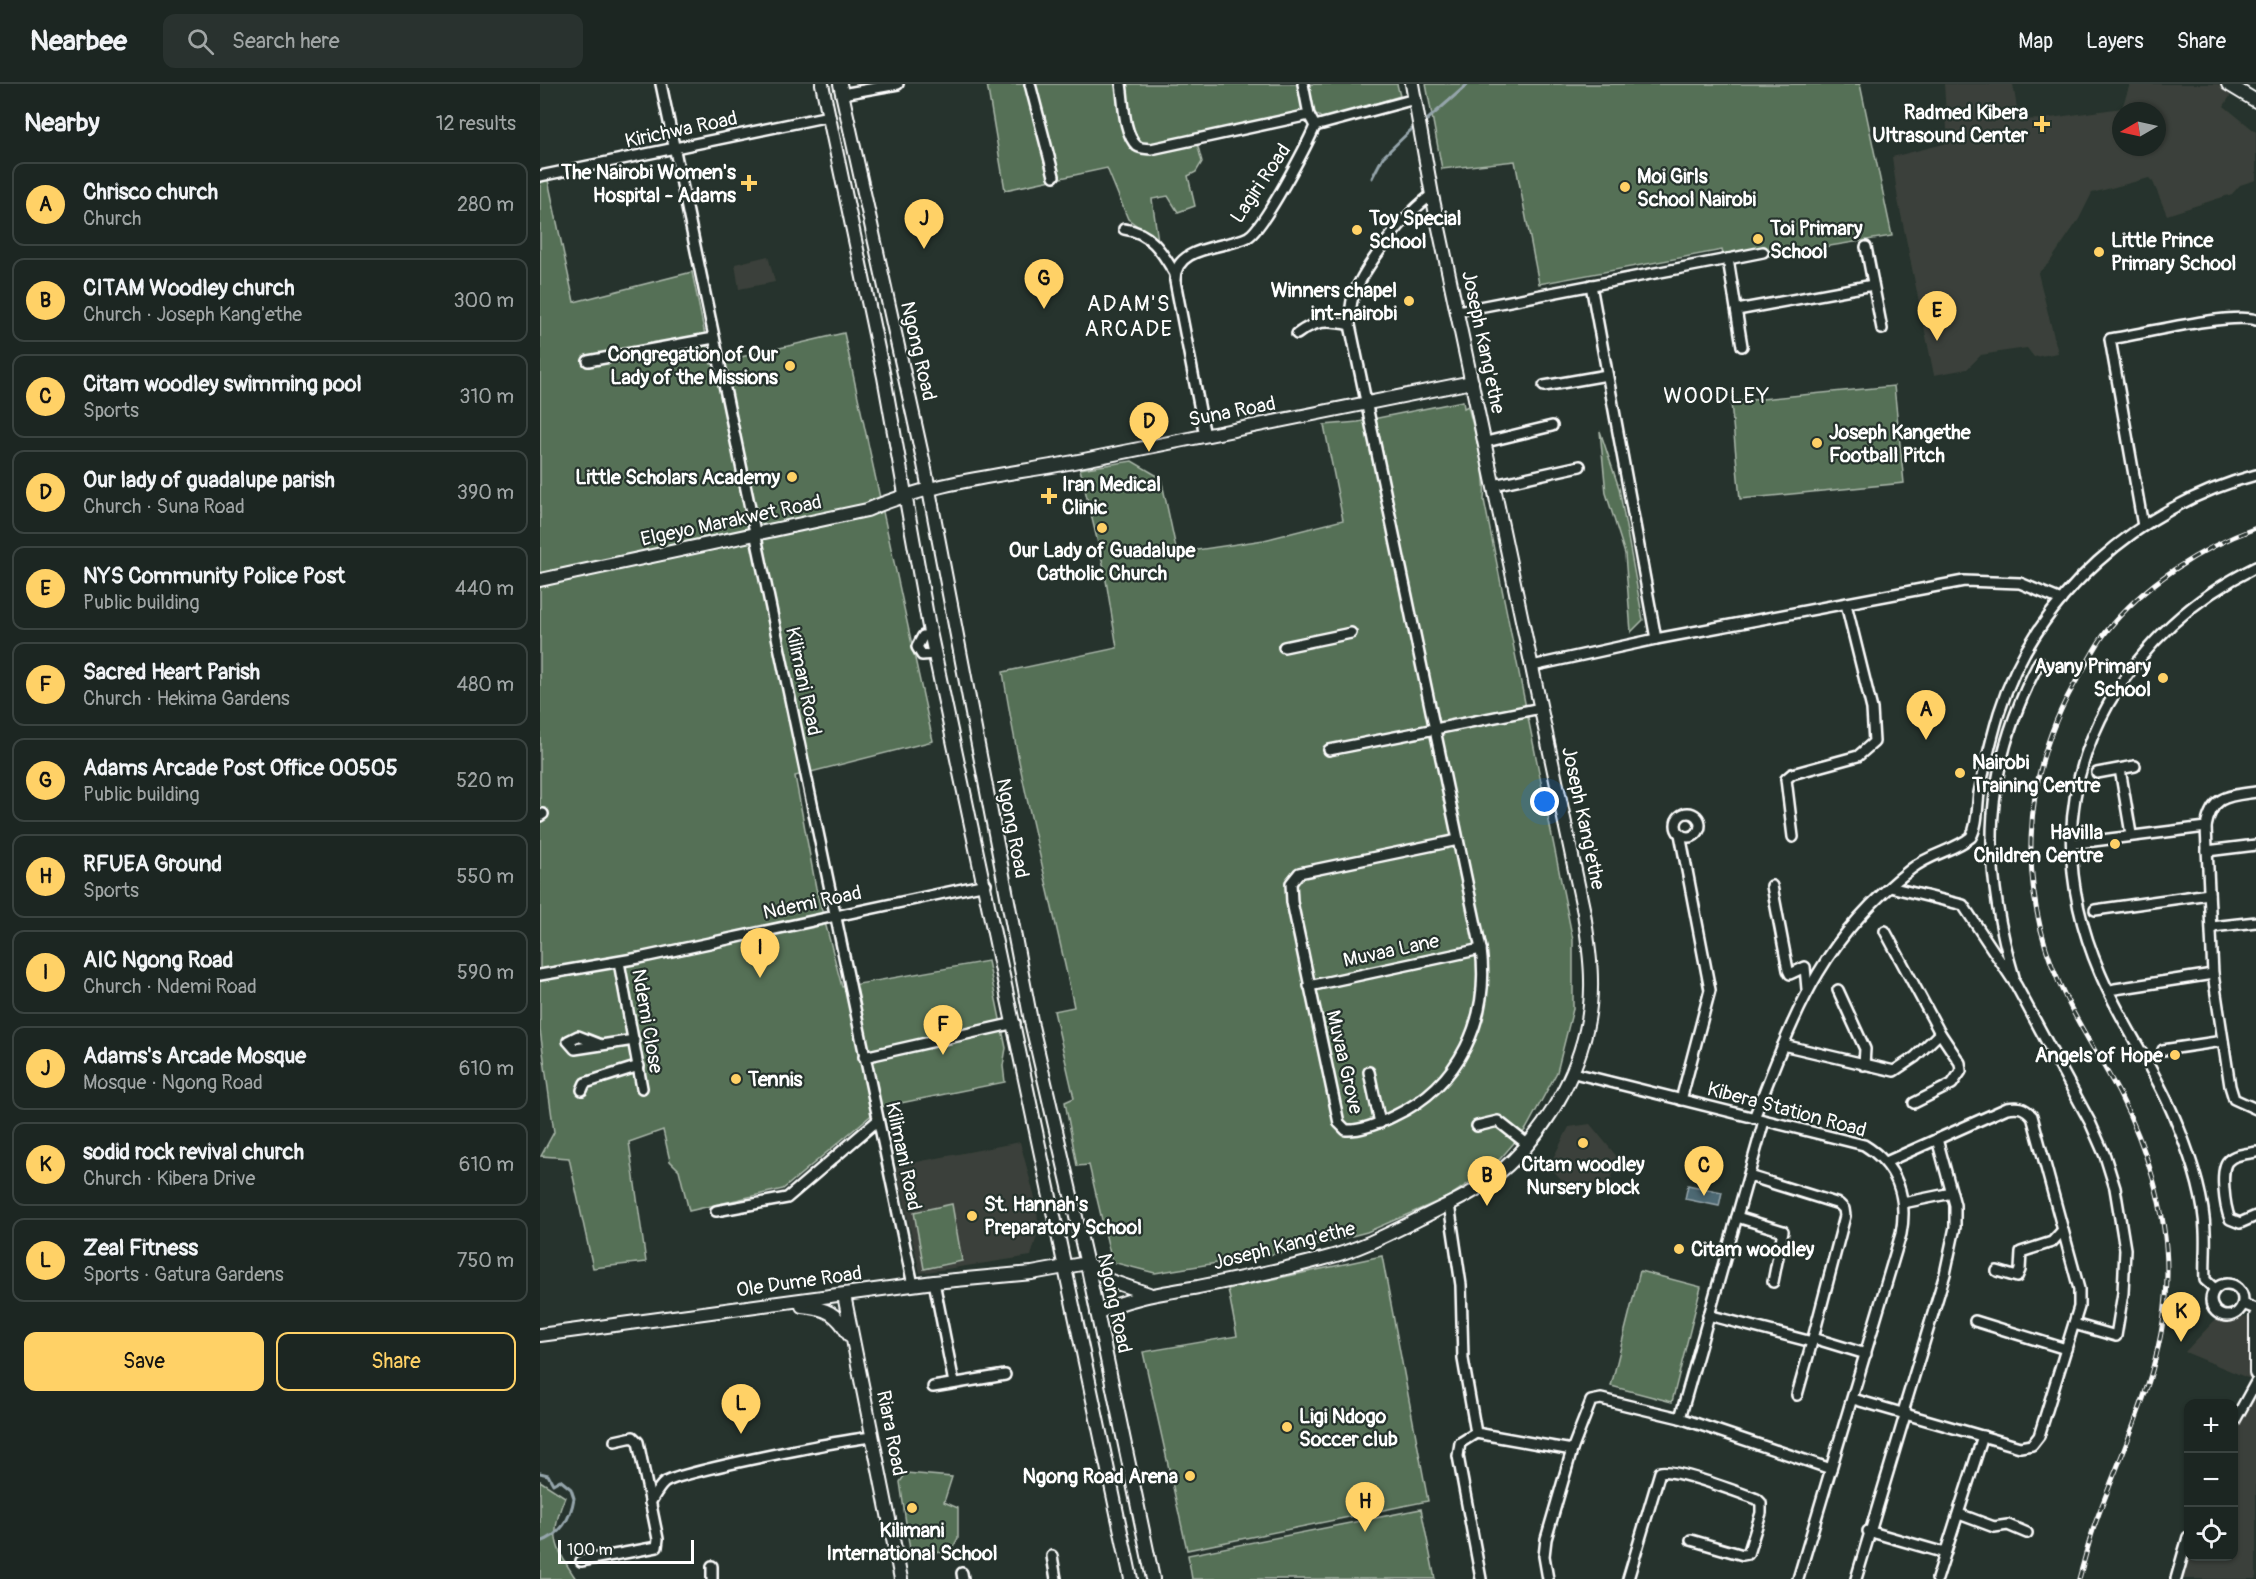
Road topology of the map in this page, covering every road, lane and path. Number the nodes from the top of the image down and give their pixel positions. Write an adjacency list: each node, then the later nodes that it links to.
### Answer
1 (661, 84): 16 (street, Kilimani Road)
2 (822, 84): 14 (street, Ngong Road)
3 (898, 84): 9 (street)
4 (1030, 84): 18 (street)
5 (1121, 84): 13 (street)
6 (1303, 84): 13 (street)
7 (1412, 84): 11 (street, Joseph Kang'ethe)
8 (2231, 85): 12 (street)
9 (873, 87): 10 (street)
10 (841, 89): 46 (street, Ngong Road)
11 (1415, 99): 15 (street); 19 (street, Joseph Kang'ethe)
12 (2256, 101)
13 (1310, 115): 15 (street)
14 (829, 116): 16 (street, Kirichwa Road); 47 (street, Ngong Road)
15 (1315, 126): 24 (street, Lagiri Road)
16 (673, 150): 17 (street, Kirichwa Road); 33 (street, Kilimani Road)
17 (540, 176)
18 (1054, 176)
19 (1432, 195): 28 (street, Joseph Kang'ethe); 30 (street)
20 (1124, 229): 24 (street)
21 (1866, 247): 26 (street)
22 (1763, 252): 23 (street)
23 (1728, 259): 25 (street); 27 (street)
24 (1174, 274): 41 (street)
25 (1592, 285): 28 (street); 36 (street)
26 (1873, 285): 27 (street); 31 (street)
27 (1737, 310): 34 (street)
28 (1458, 311): 37 (street, Joseph Kang'ethe)
29 (2256, 320): 48 (street)
30 (1350, 325): 32 (street); 39 (street)
31 (1882, 329)
32 (1297, 334)
33 (714, 338): 35 (street); 49 (street, Kilimani Road)
34 (1742, 346)
35 (588, 361)
36 (1607, 375): 38 (street); 55 (street)
37 (1472, 382): 39 (street, Suna Road); 42 (street, Joseph Kang'ethe)
38 (1544, 386)
39 (1365, 404): 41 (street, Suna Road); 60 (street)
40 (1552, 426): 42 (street)
41 (1205, 436): 46 (street, Suna Road)
42 (1486, 442): 45 (street, Joseph Kang'ethe)
43 (1580, 466): 45 (street)
44 (2256, 475): 48 (street)
45 (1494, 485): 58 (street, Joseph Kang'ethe)
46 (928, 489): 47 (street, Elgeyo Marakwet Road); 126 (street, Ngong Road)
47 (907, 495): 49 (street, Elgeyo Marakwet Road); 74 (street, Ngong Road)
48 (2143, 526): 52 (street)
49 (756, 536): 51 (street, Elgeyo Marakwet Road); 79 (street, Kilimani Road)
50 (2256, 567): 132 (street)
51 (540, 580)
52 (2061, 600): 53 (street); 76 (street)
53 (1846, 604): 55 (street); 69 (street)
54 (1351, 633): 56 (street)
55 (1656, 639): 58 (street)
56 (1284, 647)
57 (2040, 662): 87 (street)
58 (1532, 666): 59 (street, Joseph Kang'ethe)
59 (1541, 708): 60 (street); 103 (street, Joseph Kang'ethe)
60 (1434, 728): 61 (street); 70 (street)
61 (1329, 750)
62 (2135, 766): 63 (street)
63 (2120, 769): 64 (street); 68 (street)
64 (2097, 773)
65 (2256, 792): 66 (street)
66 (2206, 827): 68 (street); 73 (street)
67 (1680, 834): 106 (street)
68 (2131, 834): 71 (street)
69 (1793, 837)
70 (1458, 840): 83 (street, Muvaa Grove); 88 (street, Muvaa Grove)
71 (2078, 843)
72 (2256, 844): 73 (street)
73 (2207, 851): 77 (street)
74 (986, 884): 79 (street, Ndemi Road); 92 (street, Ngong Road)
75 (1772, 886): 90 (street)
76 (1890, 887): 87 (street); 90 (street)
77 (2209, 894): 78 (street); 81 (street)
78 (2095, 910)
79 (834, 915): 84 (street, Ndemi Road); 99 (street, Kilimani Road)
80 (2256, 922): 81 (street)
81 (2212, 927): 85 (street)
82 (1885, 931): 93 (street)
83 (1481, 948): 88 (street, Muvaa Lane); 112 (street, Muvaa Grove)
84 (619, 962): 86 (street, Ndemi Road); 94 (street, Ndemi Close)
85 (2213, 974): 89 (street); 95 (street)
86 (540, 975)
87 (2016, 985): 142 (street)
88 (1309, 986): 112 (street, Muvaa Grove)
89 (2115, 988)
90 (1807, 989): 97 (street)
91 (1838, 990): 100 (street)
92 (1015, 1023): 99 (street); 127 (street, Ngong Road)
93 (1940, 1033): 100 (street); 107 (street)
94 (634, 1040): 96 (street); 101 (street, Ndemi Close)
95 (2223, 1041): 98 (street); 108 (street)
96 (601, 1045)
97 (1784, 1045): 100 (street); 109 (street)
98 (2163, 1050)
99 (864, 1057): 110 (street, Kilimani Road)
100 (1864, 1065)
101 (639, 1066): 104 (street, Ndemi Close); 105 (street)
102 (1369, 1072): 112 (street)
103 (1574, 1073): 106 (street, Kibera Station Road); 115 (street, Joseph Kang'ethe)
104 (642, 1088)
105 (582, 1090)
106 (1681, 1100): 109 (street, Kibera Station Road)
107 (1914, 1103)
108 (2256, 1110)
109 (1754, 1118): 111 (street, Kibera Station Road)
110 (877, 1121): 122 (street); 131 (street, Kilimani Road)
111 (1764, 1121): 117 (street, Kibera Station Road); 118 (street)
112 (1380, 1123)
113 (1477, 1126): 115 (street)
114 (1937, 1139): 117 (street); 119 (street); 125 (street)
115 (1527, 1144): 121 (street, Joseph Kang'ethe)
116 (2256, 1152): 123 (street)
117 (1886, 1162): 120 (street, Kibera Station Road)
118 (1749, 1176): 124 (street); 144 (street)
119 (1952, 1193): 120 (street); 155 (street)
120 (1903, 1203): 147 (street, Kibera Station Road)
121 (1449, 1204): 133 (street, Joseph Kang'ethe); 158 (street)
122 (716, 1211)
123 (2256, 1216)
124 (1737, 1217): 130 (street); 139 (street)
125 (2062, 1231): 128 (street); 142 (street)
126 (1087, 1263): 127 (street, Ole Dume Road); 133 (street); 138 (street, Ngong Road)
127 (1064, 1268): 129 (street, Ole Dume Road); 177 (street, Ngong Road)
128 (1996, 1271)
129 (934, 1282): 131 (street, Ole Dume Road); 151 (street)
130 (1773, 1282)
131 (913, 1285): 134 (street, Ole Dume Road)
132 (2214, 1289): 136 (street); 136 (street)
133 (1150, 1294): 138 (street, Joseph Kang'ethe)
134 (844, 1295): 135 (street, Ole Dume Road); 145 (street, Riara Road)
135 (787, 1304): 143 (street, Ole Dume Road); 145 (street)
136 (2243, 1304): 137 (street)
137 (2256, 1309)
138 (1097, 1313): 178 (street, Ngong Road)
139 (1708, 1315): 144 (street); 157 (street)
140 (2256, 1316): 148 (street)
141 (1976, 1322): 146 (street)
142 (2074, 1324): 146 (street)
143 (540, 1335)
144 (1812, 1340): 147 (street); 153 (street)
145 (854, 1344): 160 (street, Riara Road)
146 (2066, 1349): 159 (street)
147 (1866, 1354): 154 (street, Kibera Station Road)
148 (2256, 1373)
149 (1005, 1375): 151 (street)
150 (2256, 1382): 156 (street)
151 (954, 1383): 152 (street)
152 (933, 1388)
153 (1797, 1395)
154 (1852, 1398): 155 (street); 163 (street, Kibera Station Road)
155 (1905, 1412): 159 (street); 166 (street)
156 (2238, 1415)
157 (1680, 1418): 162 (street); 163 (street)
158 (1476, 1433): 162 (street); 179 (street)
159 (1983, 1436): 165 (street)
160 (873, 1437): 164 (street); 175 (street, Riara Road)
161 (615, 1441): 164 (street)
162 (1572, 1450): 180 (street)
163 (1831, 1469): 182 (street, Kibera Station Road)
164 (650, 1503): 172 (street)
165 (1959, 1514): 167 (street); 170 (street)
166 (1868, 1531): 170 (street); 183 (street)
167 (2027, 1533)
168 (1691, 1540): 181 (street)
169 (2184, 1551): 185 (street)
170 (1945, 1553): 184 (street)
171 (1052, 1556): 176 (street)
172 (581, 1561)
173 (712, 1566): 174 (street)
174 (712, 1579)
175 (901, 1579)
176 (1056, 1579)
177 (1131, 1579)
178 (1153, 1579)
179 (1481, 1579)
180 (1548, 1579)
181 (1628, 1579)
182 (1798, 1579)
183 (1856, 1579)
184 (1937, 1579)
185 (2176, 1579)

